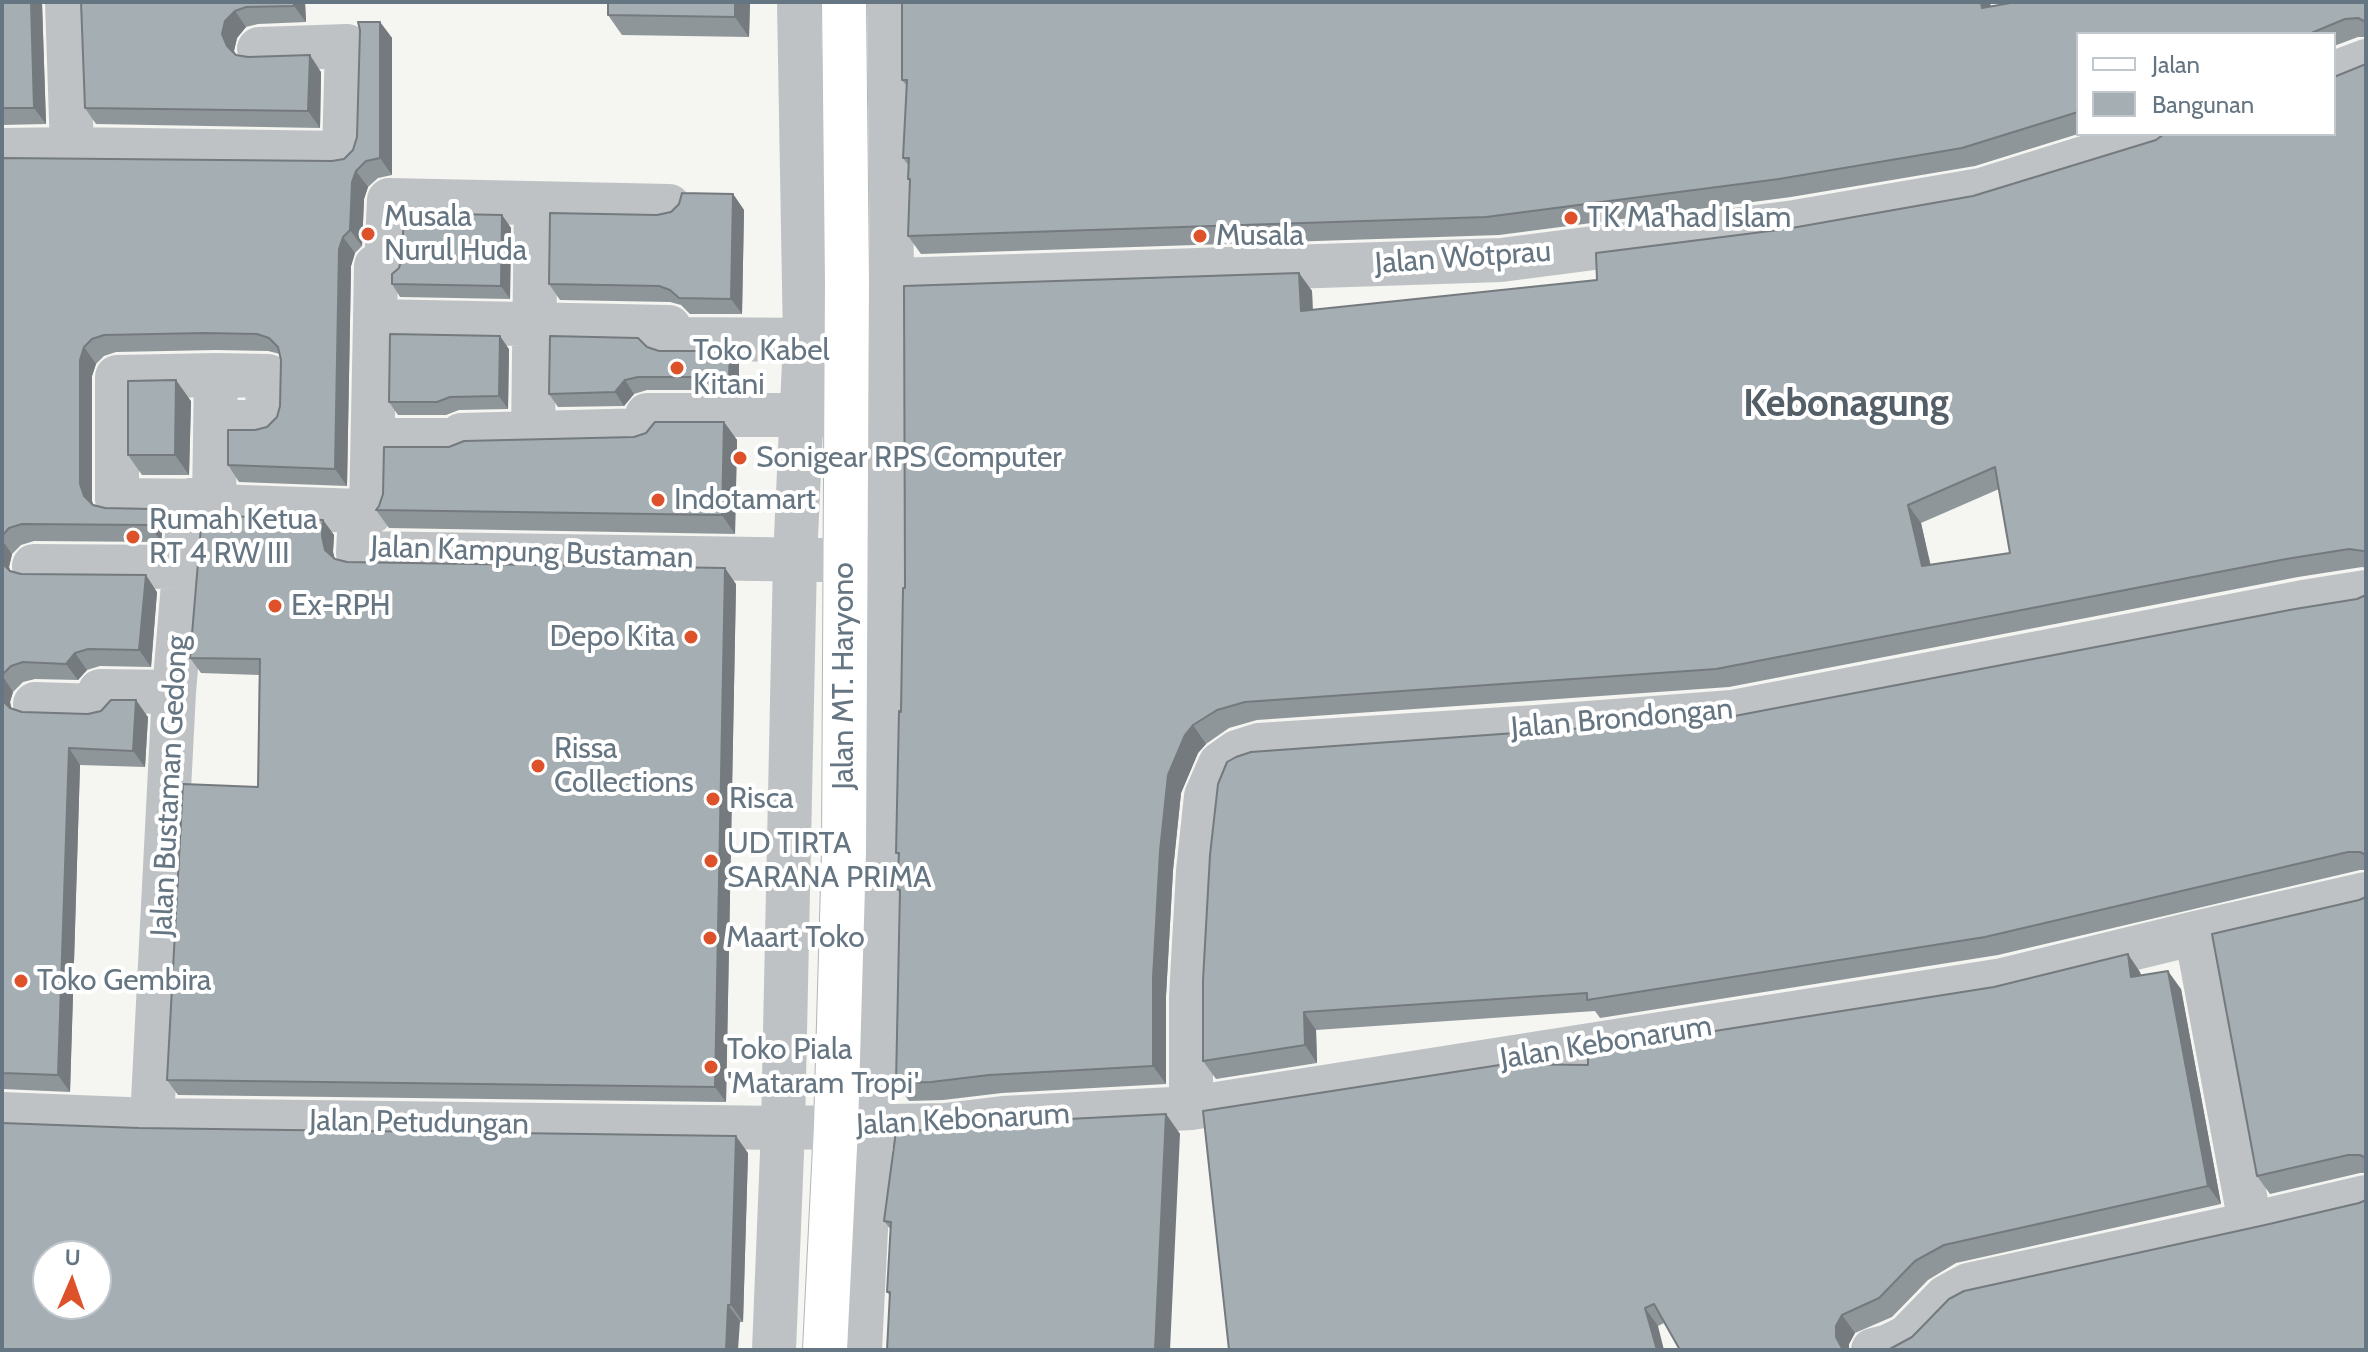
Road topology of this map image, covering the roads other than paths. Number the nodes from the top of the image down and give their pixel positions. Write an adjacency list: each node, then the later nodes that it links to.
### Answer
1 (67, 2): 9 (street)
2 (799, 2): 17 (street)
3 (844, 2): 14 (main road, Jalan MT. Haryono)
4 (889, 2): 13 (street)
5 (259, 49): 9 (street)
6 (2366, 61): 7 (street)
7 (2336, 72)
8 (2155, 136): 13 (street, Jalan Wotprau)
9 (72, 149): 10 (street)
10 (2, 150)
11 (536, 204): 12 (street); 15 (street); 16 (street)
12 (669, 206)
13 (892, 279): 14 (street, Jalan Wotprau); 31 (street)
14 (847, 282): 17 (main road, Jalan MT. Haryono)
15 (375, 321): 16 (street); 21 (street)
16 (534, 323): 17 (street); 20 (street)
17 (826, 340): 18 (main road, Jalan MT. Haryono); 19 (street)
18 (846, 414): 19 (street); 25 (main road, Jalan MT. Haryono)
19 (801, 415): 20 (street); 24 (street)
20 (533, 434): 21 (street)
21 (373, 440): 23 (street)
22 (202, 500): 22 (street, Jalan Bustaman Gedong); 23 (street, Jalan Kampung Bustaman); 27 (street, Jalan Bustaman Gedong)
23 (360, 511): 24 (street, Jalan Kampung Bustaman)
24 (795, 559): 25 (street, Jalan Kampung Bustaman); 38 (street)
25 (844, 560): 31 (main road, Jalan MT. Haryono)
26 (34, 566): 27 (street)
27 (183, 567): 29 (street, Jalan Bustaman Gedong)
28 (2366, 592): 34 (street, Jalan Brondongan)
29 (174, 692): 30 (street); 36 (street, Jalan Bustaman Gedong)
30 (35, 704)
31 (864, 850): 37 (main road, Jalan MT. Haryono)
32 (2366, 894): 33 (street, Jalan Kebonarum)
33 (2196, 933): 34 (street, Jalan Kebonarum); 40 (street)
34 (1191, 1108): 37 (street, Jalan Kebonarum)
35 (2, 1114): 36 (street, Jalan Petudungan)
36 (152, 1120): 38 (street, Jalan Petudungan)
37 (853, 1127): 38 (street, Jalan Petudungan); 42 (main road, Jalan MT. Haryono); 43 (street)
38 (783, 1128): 41 (street)
39 (2366, 1197): 40 (street)
40 (2250, 1223): 44 (street)
41 (774, 1350)
42 (825, 1350)
43 (860, 1350)
44 (1873, 1350)

